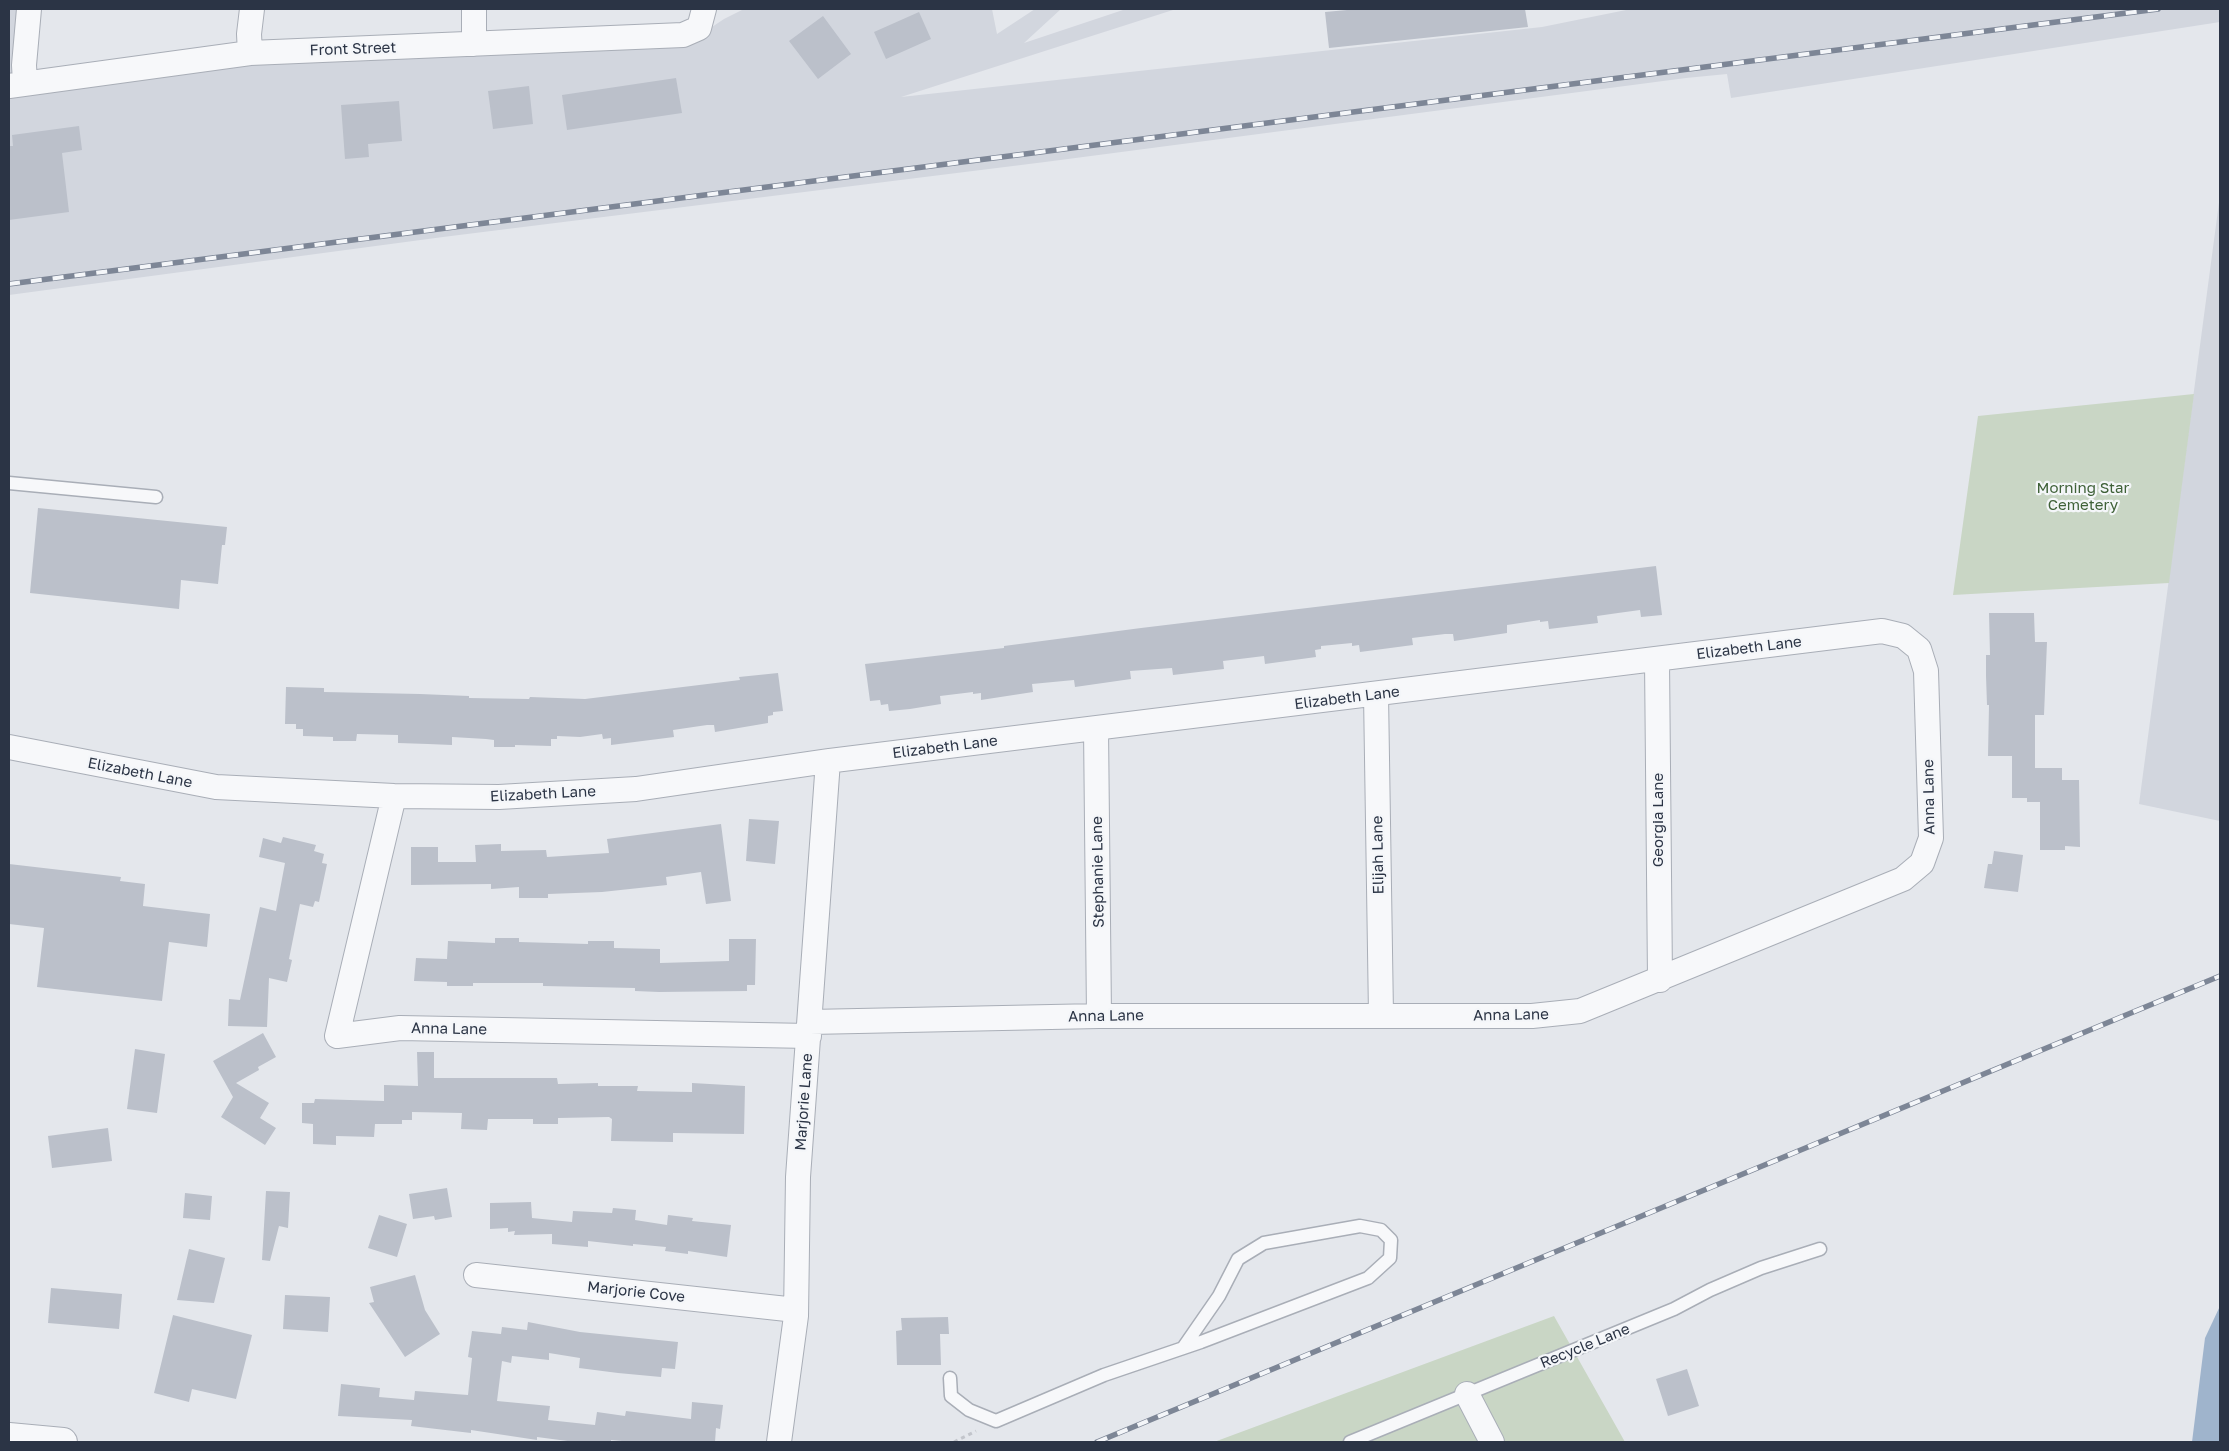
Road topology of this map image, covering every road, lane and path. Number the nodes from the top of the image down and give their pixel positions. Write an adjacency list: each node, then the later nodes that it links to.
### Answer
1 (29, 9): 7 (street)
2 (252, 9): 6 (street)
3 (474, 9): 5 (street)
4 (701, 19): 5 (street, Front Street)
5 (474, 44): 6 (street, Front Street)
6 (250, 53): 7 (street, Front Street)
7 (17, 84)
8 (9, 483): 9 (lane)
9 (156, 496)
10 (1882, 631): 11 (street, Elizabeth Lane); 17 (street, Anna Lane)
11 (1657, 660): 12 (street, Elizabeth Lane); 17 (street, Georgia Lane)
12 (1376, 694): 13 (street, Elizabeth Lane); 18 (street, Elijah Lane)
13 (1096, 728): 15 (street, Elizabeth Lane); 19 (street, Stephanie Lane)
14 (9, 747): 16 (street, Elizabeth Lane)
15 (828, 761): 16 (street, Elizabeth Lane); 20 (street, Marjorie Lane)
16 (394, 796): 20 (street, Anna Lane)
17 (1660, 980): 18 (street, Anna Lane)
18 (1381, 1015): 19 (street, Anna Lane)
19 (1099, 1016): 20 (street, Anna Lane)
20 (809, 1029): 23 (street, Marjorie Lane)
21 (1820, 1249): 26 (lane, Recycle Lane)
22 (476, 1275): 23 (street, Marjorie Cove)
23 (796, 1310): 29 (street, Marjorie Lane)
24 (1183, 1348): 24 (lane); 25 (lane)
25 (950, 1378)
26 (1467, 1394): 30 (lane, Recycle Lane); 31 (street)
27 (9, 1437): 28 (street)
28 (64, 1442)
29 (779, 1442)
30 (1350, 1442)
31 (1492, 1442)

